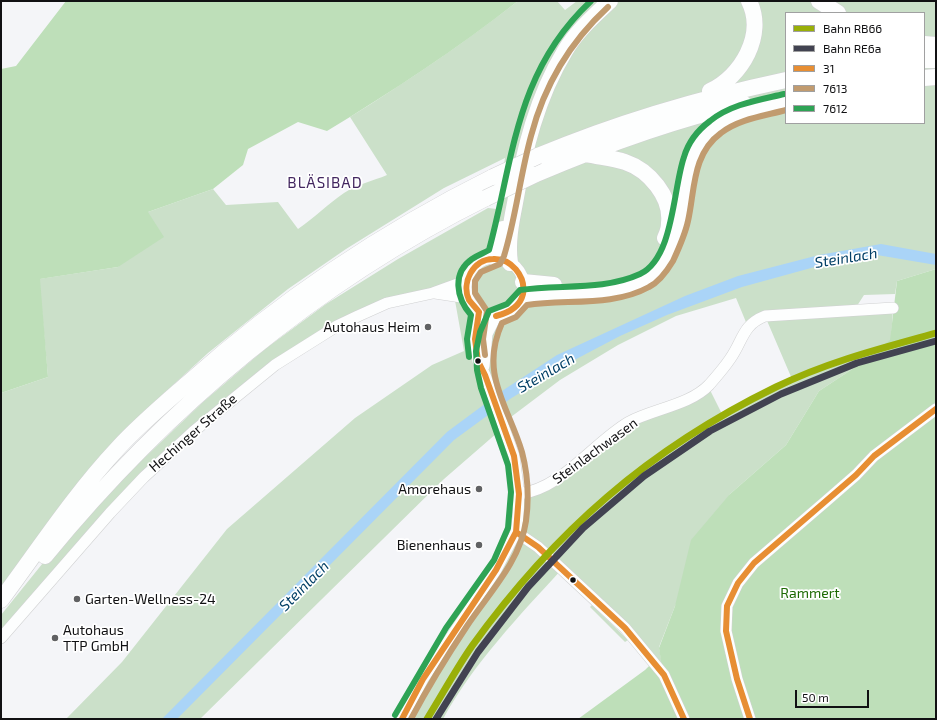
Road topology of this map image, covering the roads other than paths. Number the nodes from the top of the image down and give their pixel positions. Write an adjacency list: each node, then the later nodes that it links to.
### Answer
1 (603, 1): 17 (highway)
2 (610, 1): 18 (highway)
3 (749, 1): 15 (highway)
4 (819, 1): 5 (highway)
5 (836, 12)
6 (925, 44): 7 (highway)
7 (936, 45)
8 (925, 60): 9 (highway)
9 (936, 60)
10 (936, 77): 11 (highway)
11 (925, 78)
12 (785, 80): 15 (highway)
13 (785, 95): 16 (highway)
14 (785, 102): 20 (highway)
15 (616, 125): 30 (highway, bridge)
16 (586, 154): 20 (highway); 31 (highway, bridge)
17 (495, 258): 18 (street); 19 (street)
18 (510, 263): 20 (street)
19 (466, 280): 21 (street, Hechinger Straße); 22 (street)
20 (522, 290): 25 (street)
21 (433, 293): 22 (street, Hechinger Straße); 32 (street, Hechinger Straße)
22 (468, 298): 24 (street)
23 (893, 308): 28 (street, Steinlachwasen)
24 (479, 312): 25 (street); 26 (street)
25 (496, 316): 26 (street)
26 (486, 380): 28 (street)
27 (936, 409): 35 (street)
28 (519, 494): 29 (street)
29 (516, 532): 33 (street); 34 (street)
30 (1, 600)
31 (1, 610)
32 (1, 638)
33 (402, 719)
34 (684, 719)
35 (750, 719)

